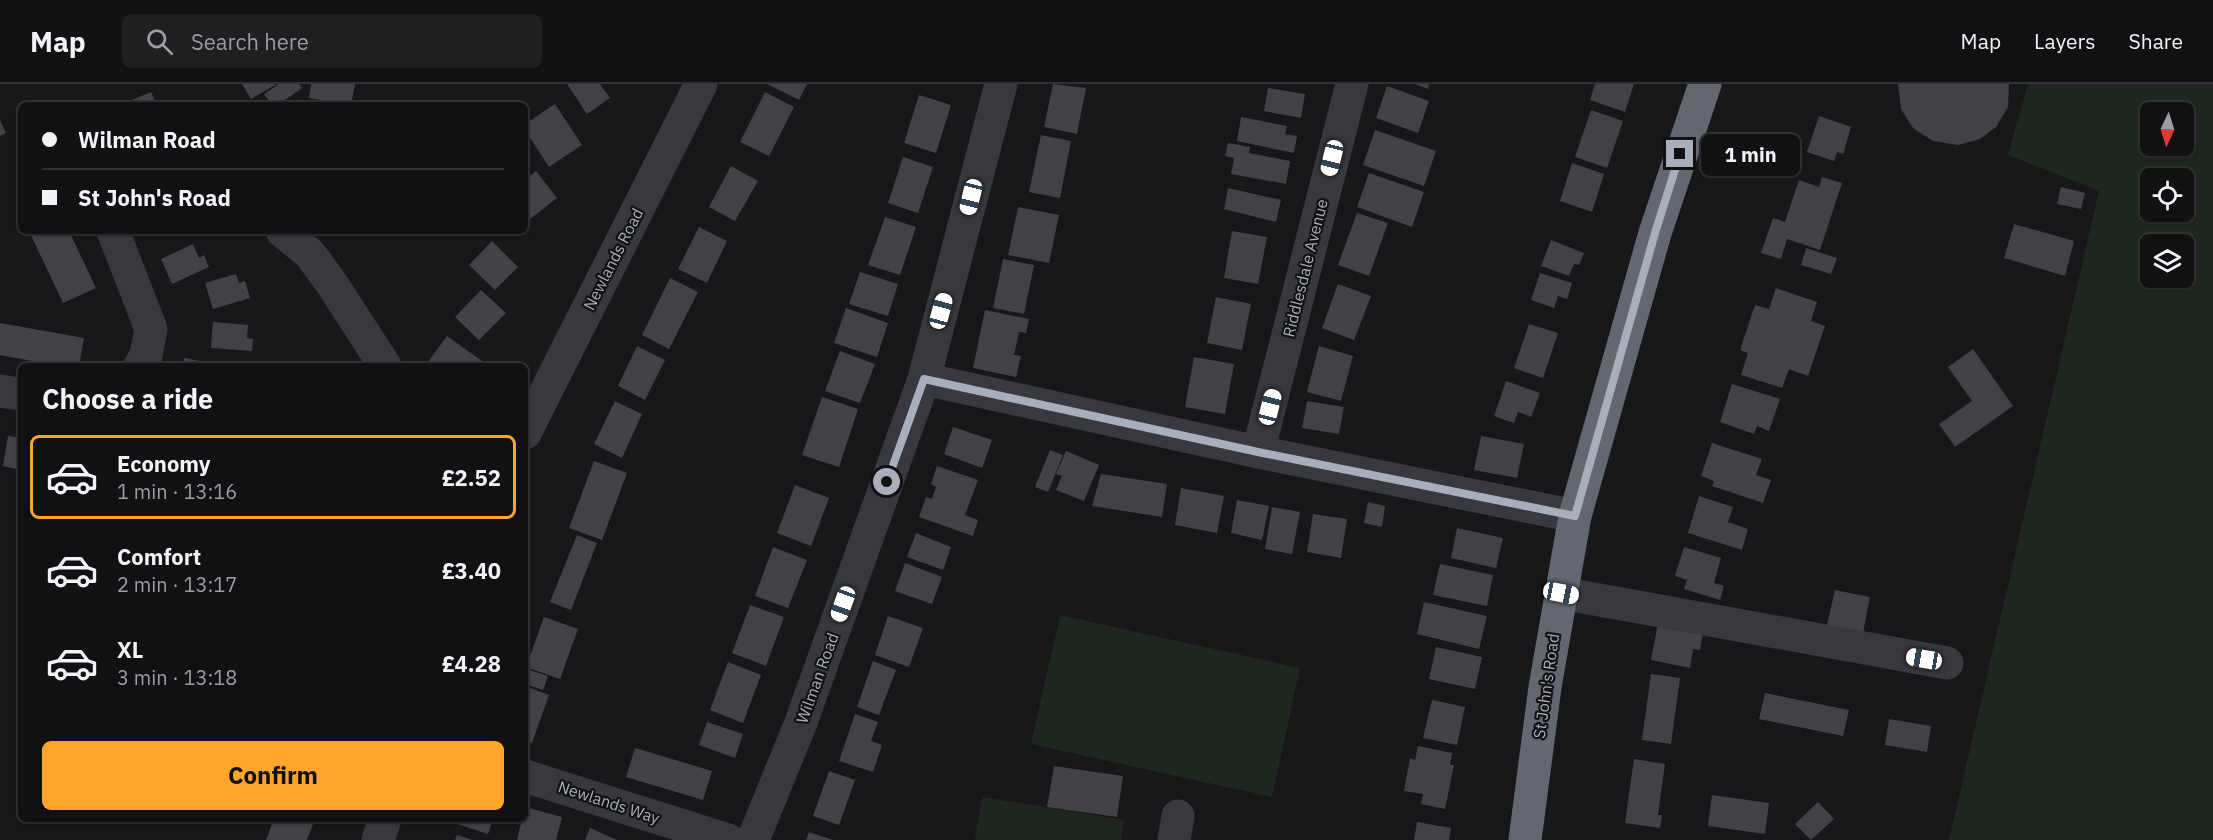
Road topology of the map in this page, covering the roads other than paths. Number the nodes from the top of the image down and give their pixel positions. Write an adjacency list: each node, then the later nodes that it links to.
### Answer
1 (701, 84): 12 (street, Newlands Road)
2 (1001, 84): 9 (street, Wilman Road)
3 (1352, 84): 13 (street, Riddlesdale Avenue)
4 (1705, 84): 14 (highway, St John's Road)
5 (114, 234): 7 (street)
6 (286, 234): 8 (street)
7 (142, 363)
8 (383, 363)
9 (924, 379): 13 (street); 21 (street, Wilman Road)
10 (0, 391): 11 (street)
11 (18, 394)
12 (528, 427)
13 (1258, 452): 14 (street)
14 (1575, 516): 15 (highway, St John's Road)
15 (1561, 593): 16 (street); 22 (highway, St John's Road)
16 (1947, 663)
17 (528, 777): 20 (street, Newlands Way)
18 (384, 822): 19 (street)
19 (378, 840)
20 (728, 840)
21 (753, 840)
22 (1527, 840)

